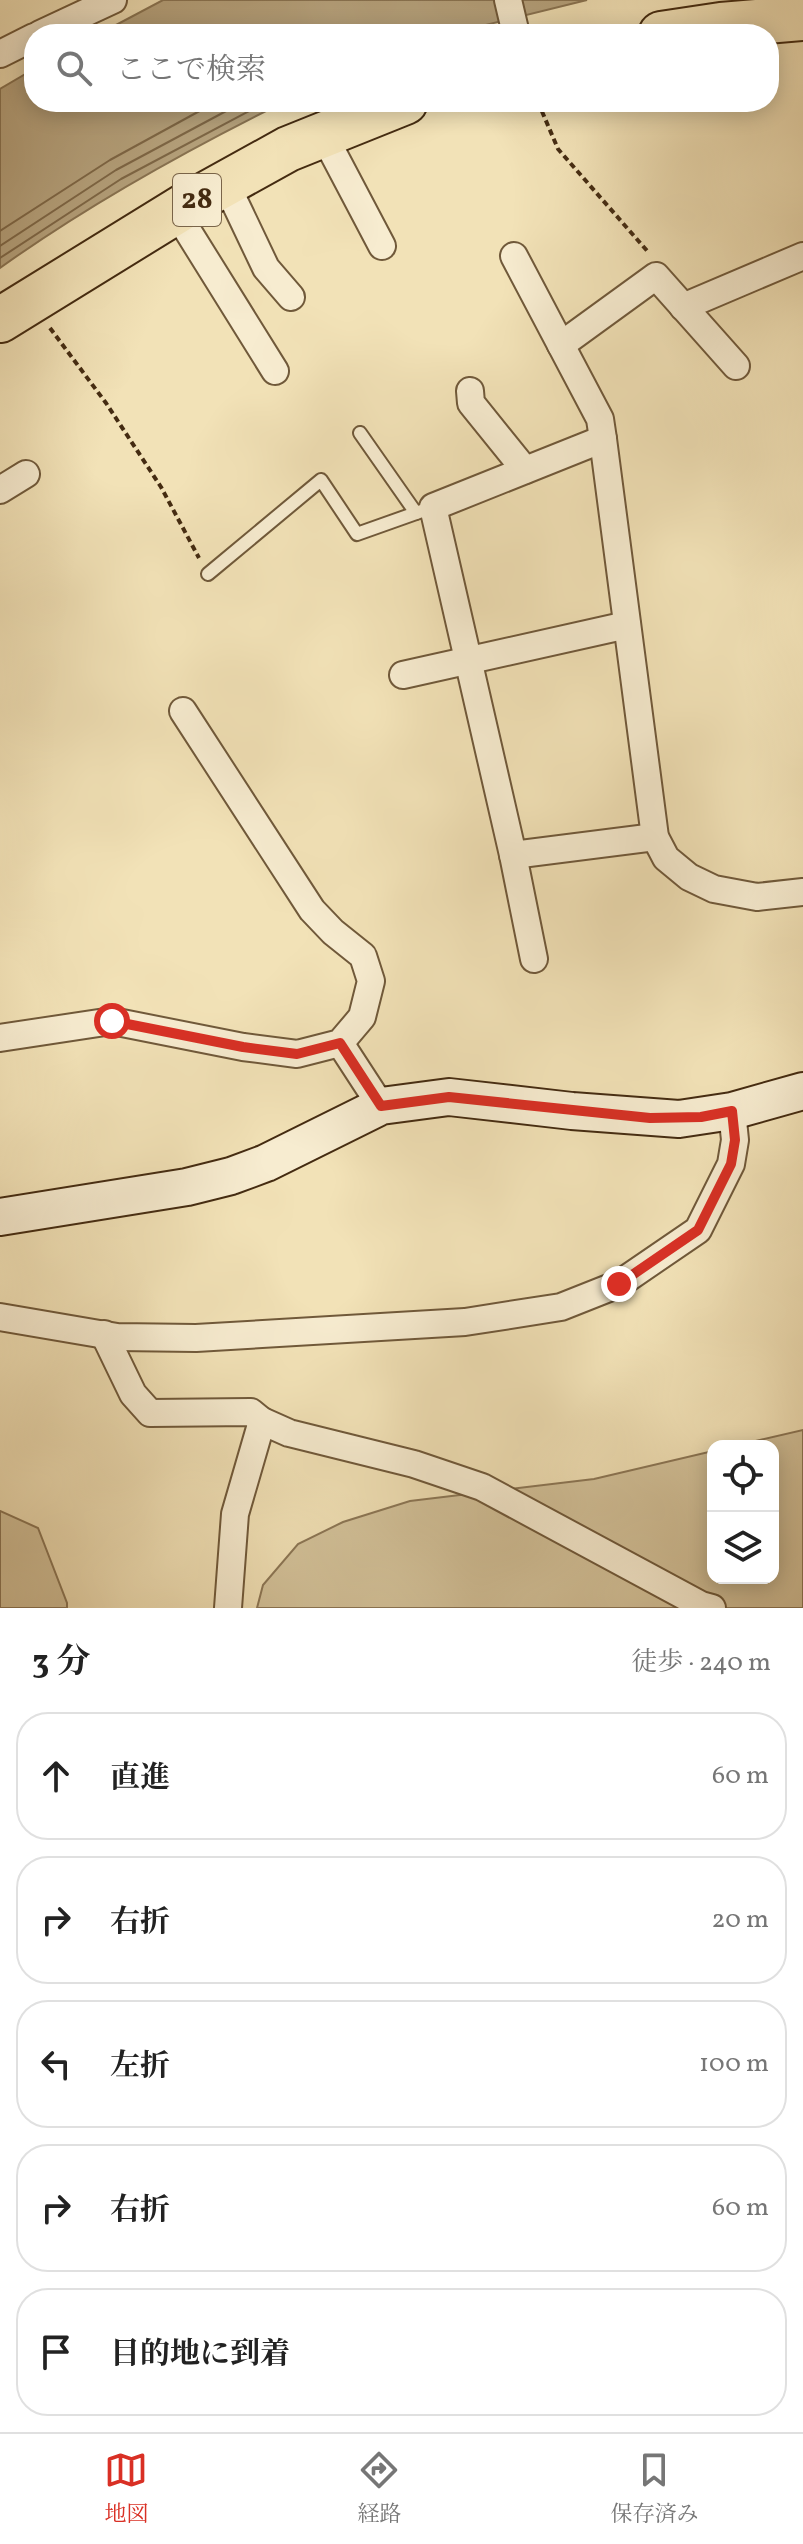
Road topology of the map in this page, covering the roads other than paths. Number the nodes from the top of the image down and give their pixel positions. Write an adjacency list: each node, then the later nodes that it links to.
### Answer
1 (113, 0): 4 (street)
2 (508, 0): 5 (street)
3 (803, 18): 6 (highway)
4 (61, 24)
5 (514, 24)
6 (733, 24)
7 (24, 42): 8 (street)
8 (0, 54)
9 (379, 112): 10 (highway, 28)
10 (323, 134): 11 (highway, 28); 13 (street)
11 (226, 184): 12 (highway, 28); 16 (street)
12 (176, 212): 18 (highway, 28); 21 (street)
13 (382, 246)
14 (514, 256): 19 (street)
15 (803, 256): 17 (street)
16 (291, 297)
17 (683, 307): 19 (street); 20 (street)
18 (15, 310)
19 (561, 345): 24 (street)
20 (736, 366)
21 (275, 371)
22 (470, 391): 25 (street)
23 (360, 433): 28 (lane)
24 (603, 439): 25 (street); 30 (street)
25 (525, 470): 28 (street)
26 (26, 474): 27 (street)
27 (0, 490)
28 (424, 510): 29 (lane); 31 (street)
29 (208, 574)
30 (627, 625): 31 (street); 34 (street)
31 (467, 661): 32 (street); 35 (street)
32 (403, 675)
33 (183, 711): 39 (street)
34 (655, 837): 35 (street); 36 (street)
35 (513, 855): 37 (street)
36 (803, 892)
37 (534, 959)
38 (0, 1038): 39 (street)
39 (340, 1043): 41 (street)
40 (803, 1091): 42 (street)
41 (381, 1106): 42 (street); 43 (street)
42 (732, 1111): 45 (street)
43 (0, 1217)
44 (0, 1317): 45 (street)
45 (104, 1334): 46 (street)
46 (262, 1421): 47 (street); 48 (street)
47 (228, 1608)
48 (712, 1608)

